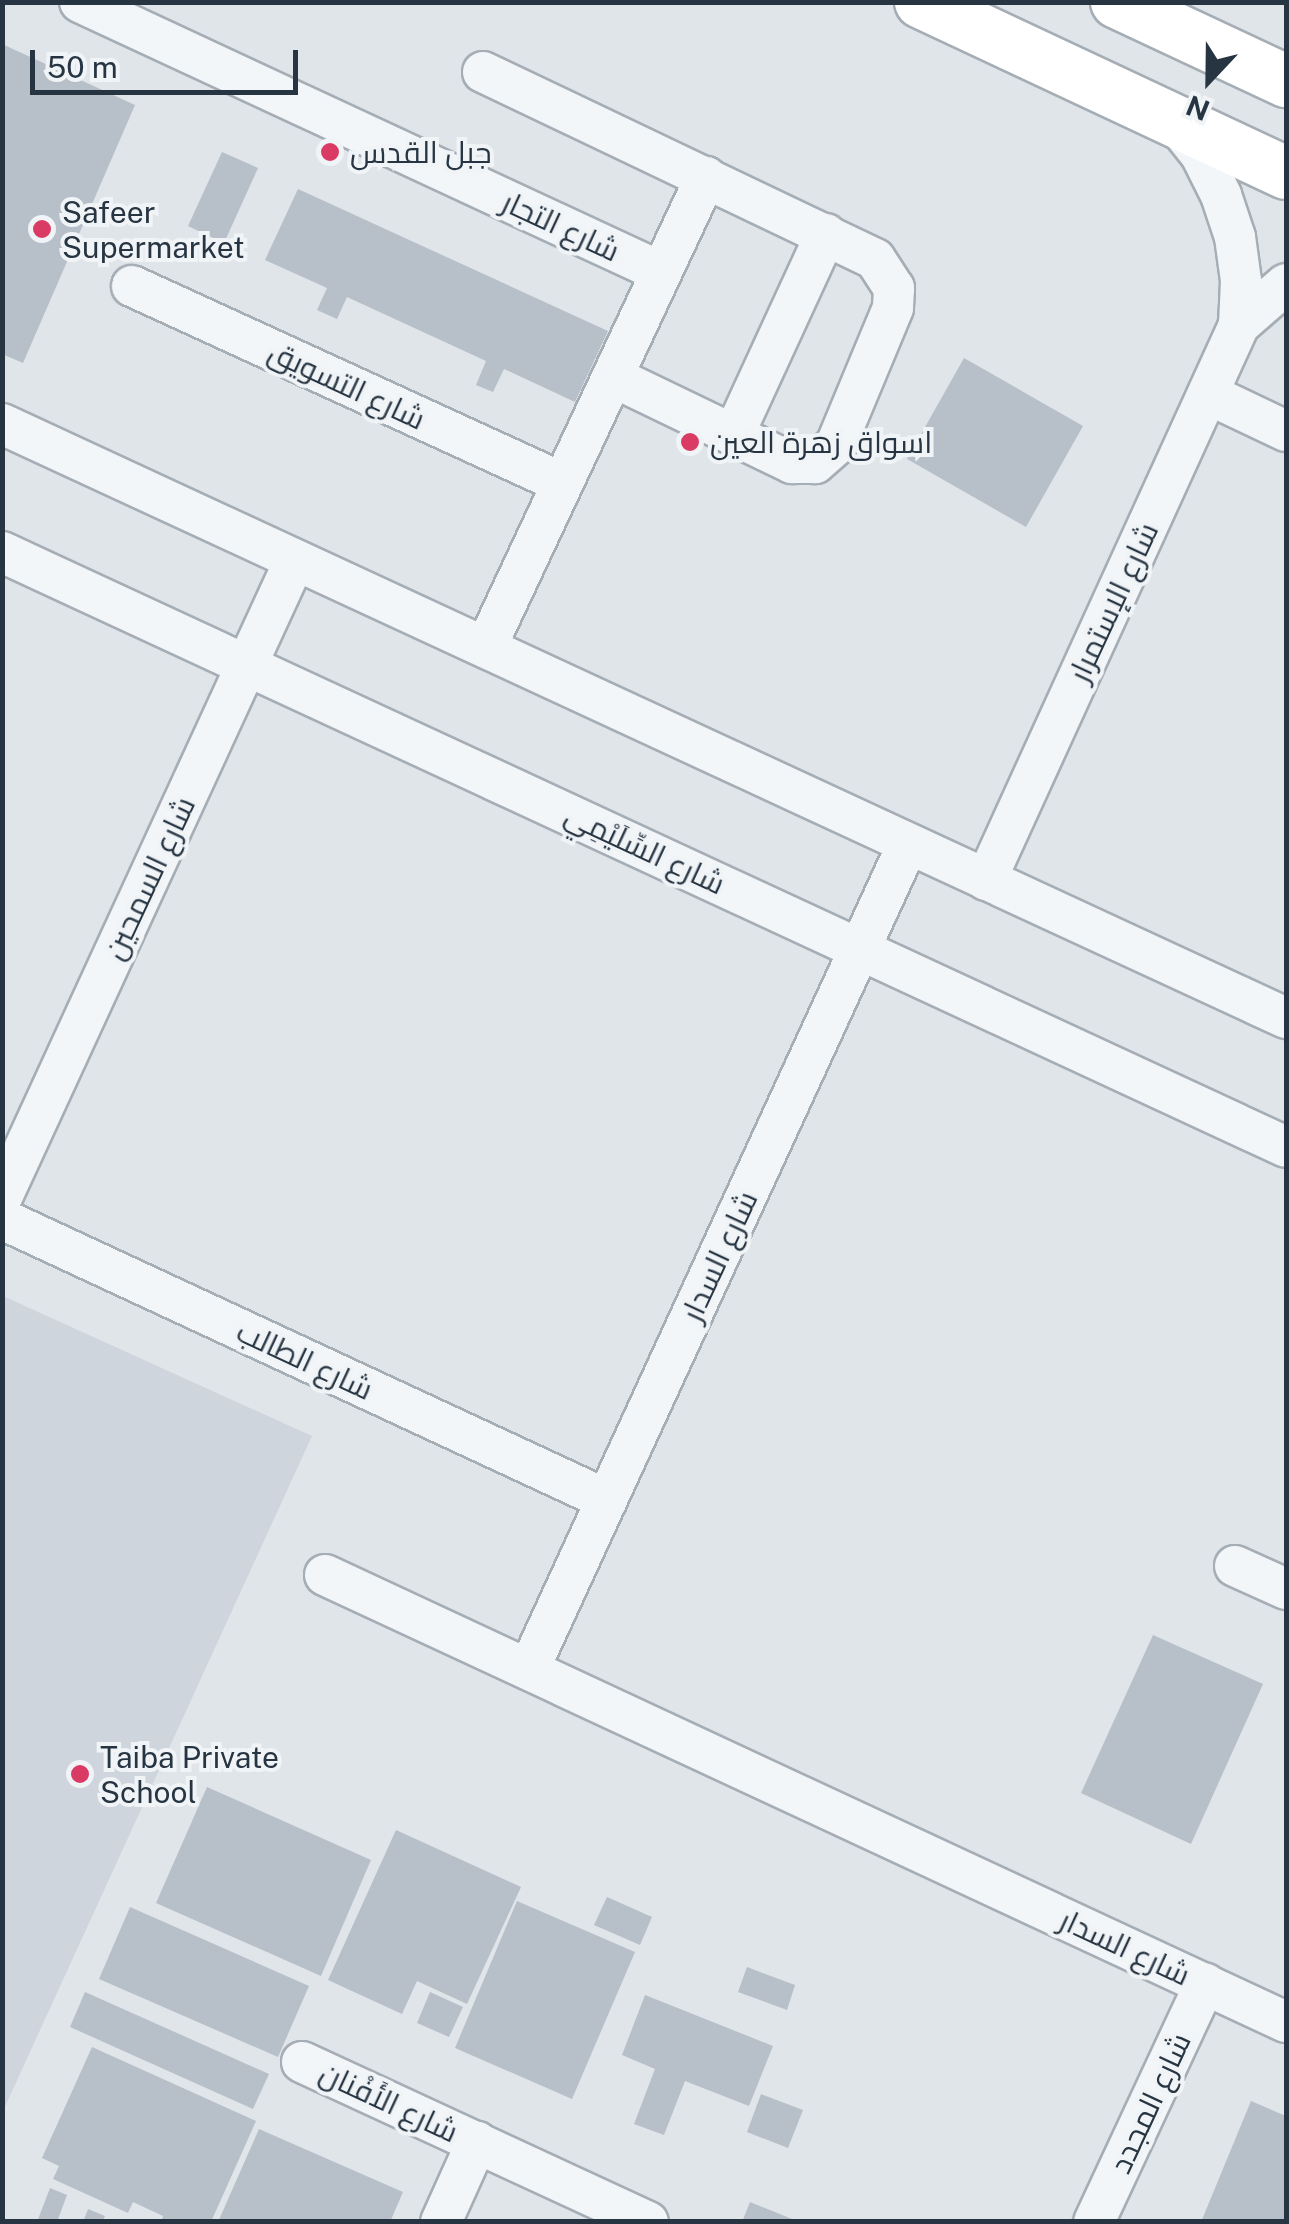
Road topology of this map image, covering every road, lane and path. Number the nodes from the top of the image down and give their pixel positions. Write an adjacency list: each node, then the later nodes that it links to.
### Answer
1 (80, 2): 10 (street, شارع التجار)
2 (921, 2): 6 (main road)
3 (1118, 2): 5 (main road)
4 (483, 72): 8 (street)
5 (1286, 81)
6 (1174, 120): 7 (main road); 13 (street, شارع الإستمرار)
7 (1286, 173)
8 (706, 178): 9 (street); 10 (street)
9 (826, 234): 18 (street); 18 (street)
10 (661, 272): 14 (street)
11 (1286, 284): 13 (street, شارع الإستمرار)
12 (132, 286): 19 (street, شارع التسويق)
13 (1239, 325): 15 (street, شارع الإستمرار)
14 (613, 377): 18 (street); 19 (street)
15 (1208, 394): 17 (street); 25 (street, شارع الإستمرار)
16 (2, 424): 21 (street)
17 (1286, 431)
18 (734, 434)
19 (562, 483): 22 (street)
20 (2, 552): 23 (street, شارع السِّلَيْمِي)
21 (295, 560): 22 (street); 23 (street, شارع السمحين)
22 (486, 647): 24 (street)
23 (247, 665): 26 (street, شارع السِّلَيْمِي); 29 (street, شارع السمحين)
24 (908, 844): 25 (street); 26 (street, شارع السدار)
25 (986, 880): 27 (street)
26 (860, 949): 28 (street, شارع السِّلَيْمِي); 31 (street, شارع السدار)
27 (1286, 1018)
28 (1286, 1147)
29 (2, 1197)
30 (2, 1219): 31 (street, شارع الطالب)
31 (607, 1500): 35 (street, شارع السدار)
32 (1235, 1566): 34 (street)
33 (325, 1574): 35 (street, شارع السدار)
34 (1286, 1590)
35 (529, 1669): 36 (street, شارع السدار)
36 (1205, 1984): 37 (street, شارع السدار); 42 (street, شارع المجدد)
37 (1286, 2022)
38 (302, 2062): 39 (street, شارع الأَفْنان)
39 (476, 2142): 40 (street, شارع الأَفْنان); 41 (street, شارع الأَفْنان)
40 (441, 2222)
41 (648, 2222)
42 (1094, 2222)

